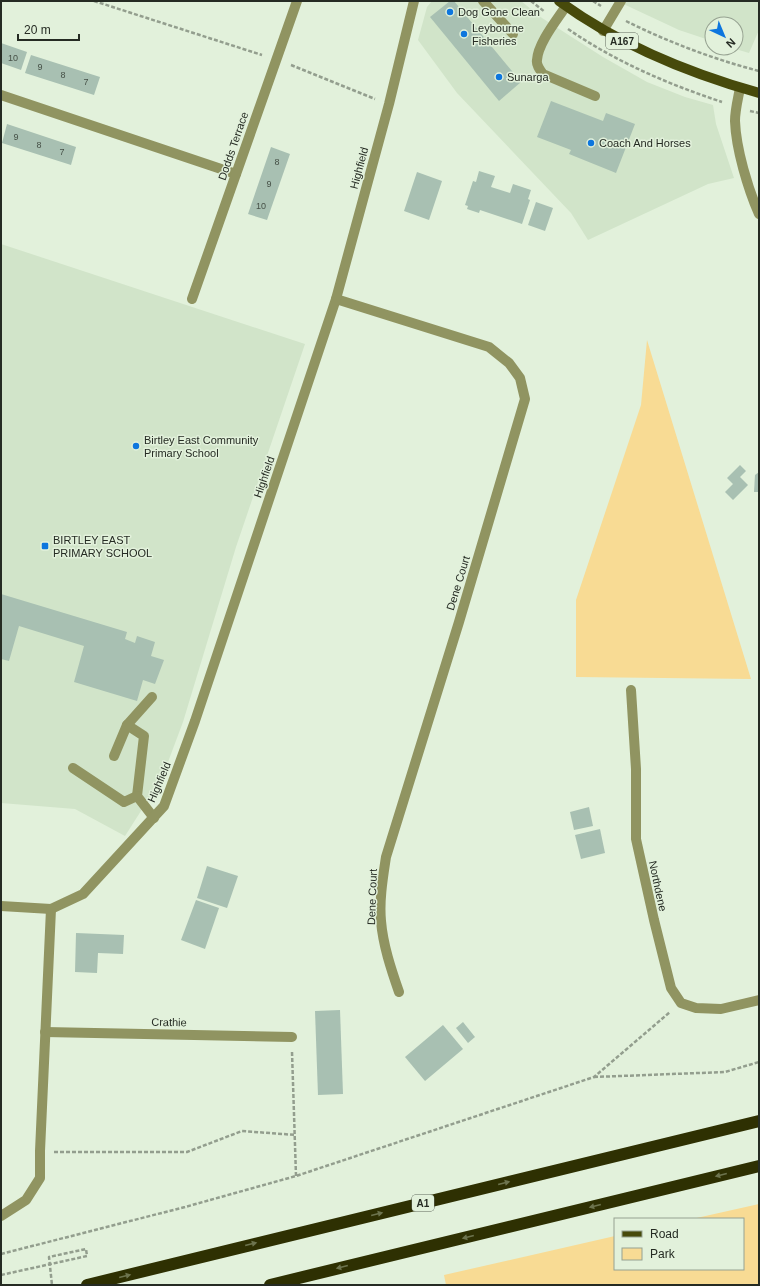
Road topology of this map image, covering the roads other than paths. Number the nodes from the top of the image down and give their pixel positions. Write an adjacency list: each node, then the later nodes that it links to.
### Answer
1 (297, 1): 12 (street, Dodds Terrace)
2 (414, 1): 15 (street, Highfield)
3 (483, 1): 7 (street)
4 (621, 1): 6 (street)
5 (563, 4): 6 (main road, A167); 11 (street)
6 (603, 31): 8 (main road, A167)
7 (514, 34)
8 (740, 88): 9 (main road, A167); 13 (street)
9 (759, 93)
10 (1, 95): 12 (street)
11 (595, 96)
12 (236, 174): 14 (street, Dodds Terrace)
13 (759, 214)
14 (192, 298)
15 (336, 298): 22 (street, Highfield); 25 (street, Dene Court)
16 (631, 690): 26 (street, Northdene)
17 (152, 697): 18 (street)
18 (127, 725): 19 (street); 21 (street)
19 (114, 756)
20 (72, 768): 21 (street)
21 (137, 796): 22 (street)
22 (154, 818): 24 (street, Highfield)
23 (1, 906): 24 (street)
24 (51, 910): 27 (street)
25 (399, 992)
26 (759, 1000)
27 (45, 1032): 28 (street, Crathie); 31 (street)
28 (292, 1037)
29 (759, 1120): 32 (highway, A1, one-way to 29)
30 (759, 1166): 33 (highway, one-way to 33)
31 (1, 1216)
32 (87, 1285)
33 (270, 1285)

